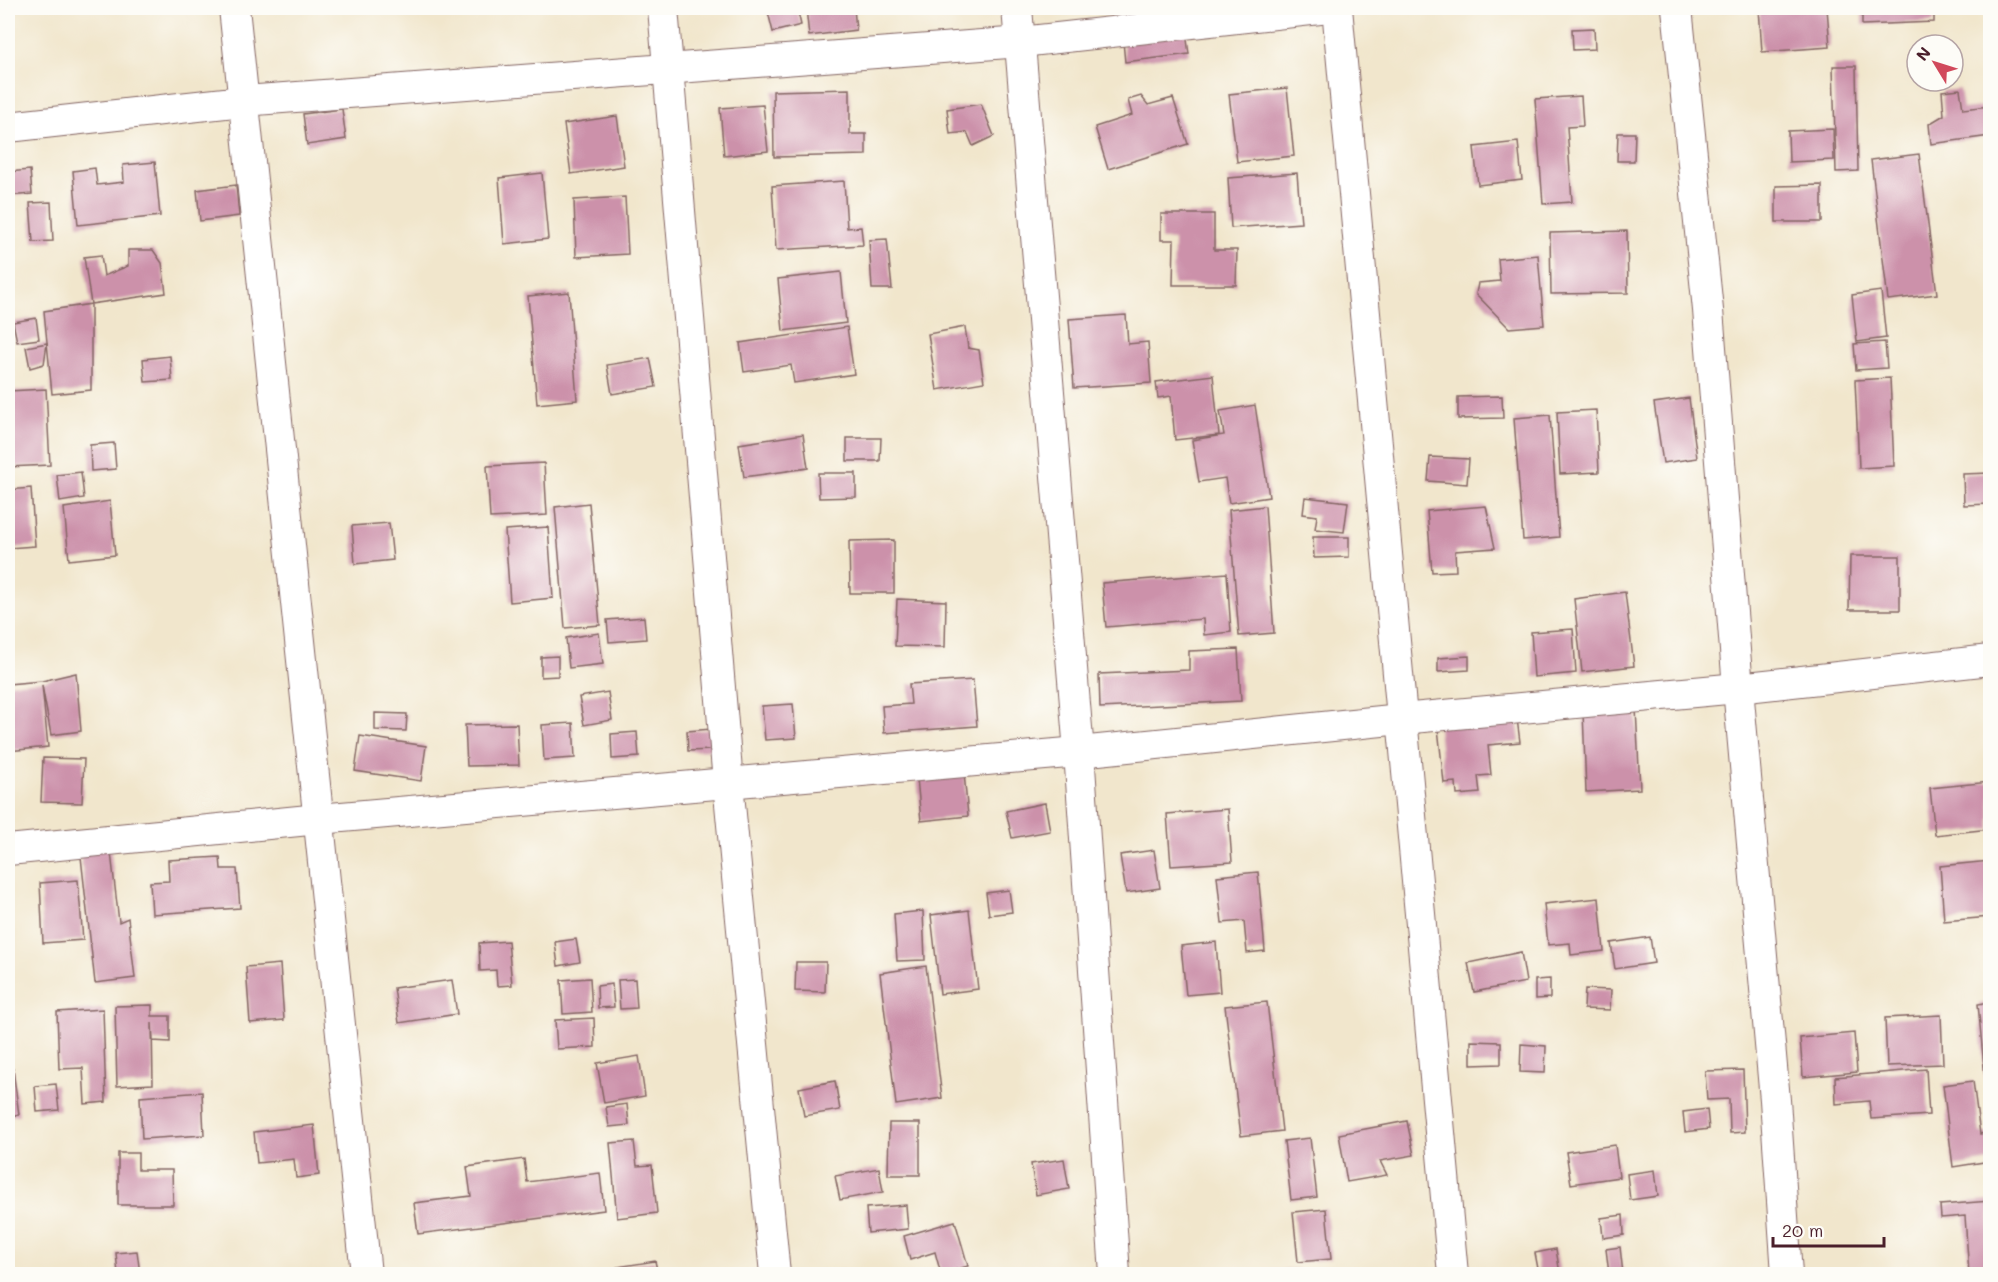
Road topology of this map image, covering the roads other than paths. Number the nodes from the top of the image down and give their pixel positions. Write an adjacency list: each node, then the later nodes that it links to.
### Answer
1 (234, 8): 9 (street)
2 (663, 8): 8 (street)
3 (1017, 8): 7 (street)
4 (1329, 8): 7 (street)
5 (1337, 8): 13 (street)
6 (1677, 8): 12 (street)
7 (1020, 42): 8 (street); 14 (street)
8 (668, 68): 9 (street); 15 (street)
9 (243, 101): 10 (street); 16 (street)
10 (8, 127)
11 (1990, 660): 12 (street)
12 (1738, 688): 13 (street); 22 (street)
13 (1401, 719): 14 (street); 21 (street)
14 (1079, 752): 15 (street); 20 (street)
15 (728, 783): 16 (street); 19 (street)
16 (319, 819): 17 (street); 18 (street)
17 (8, 850)
18 (366, 1275)
19 (775, 1275)
20 (1115, 1275)
21 (1453, 1275)
22 (1787, 1275)

